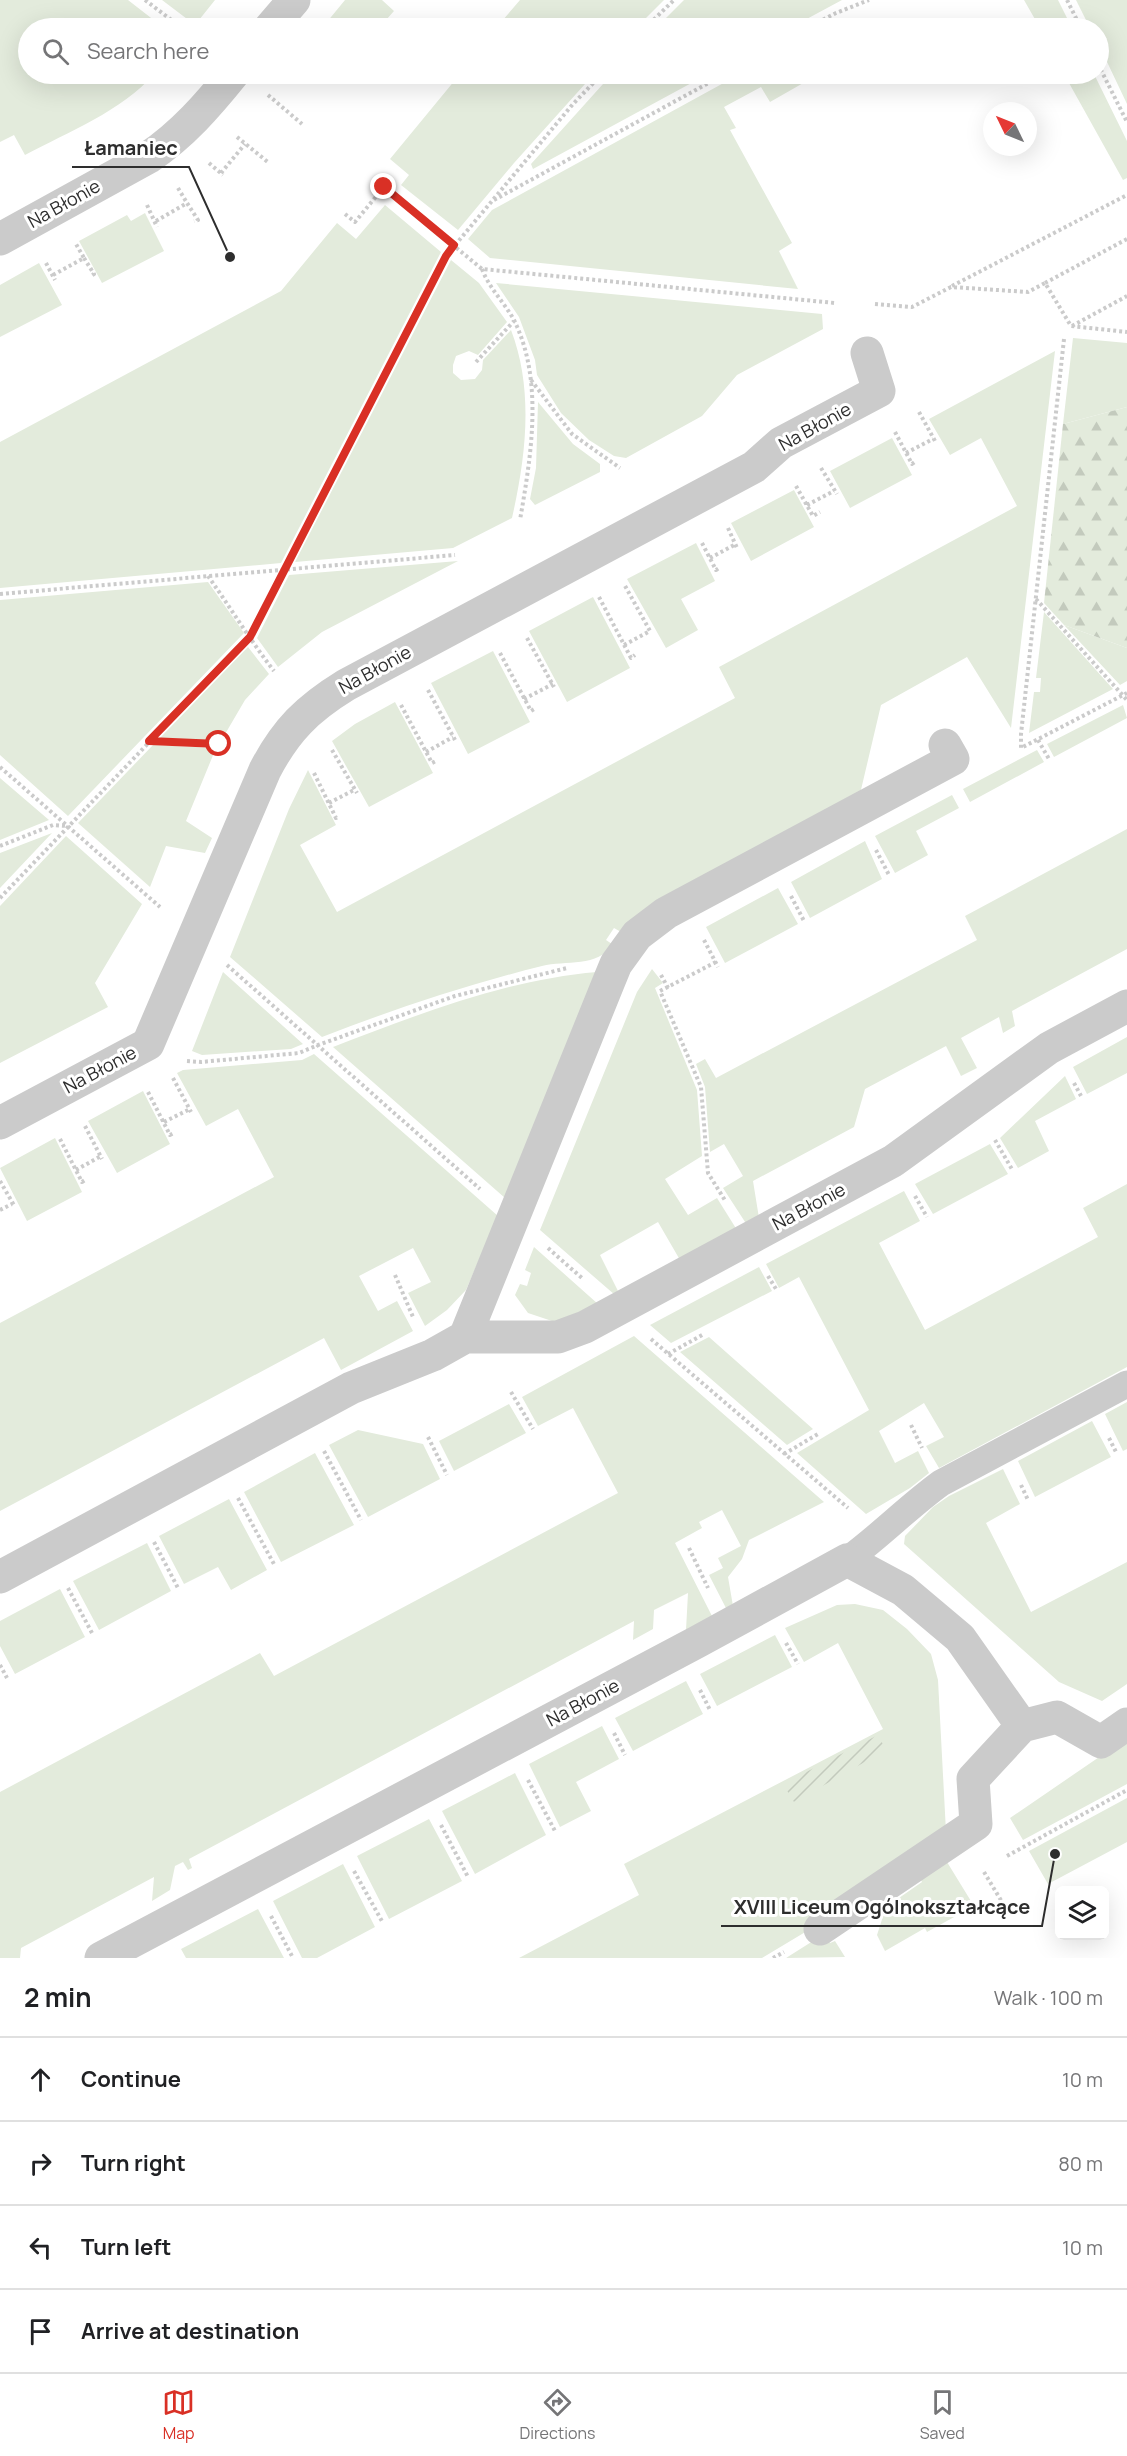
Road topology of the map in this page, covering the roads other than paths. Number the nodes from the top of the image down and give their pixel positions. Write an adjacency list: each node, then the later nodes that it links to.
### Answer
1 (294, 0): 2 (street)
2 (279, 18)
3 (224, 84): 4 (street, Na Błonie)
4 (0, 239)
5 (867, 353): 8 (street, Na Błonie)
6 (945, 745): 9 (street)
7 (1127, 1006): 9 (street, Na Błonie)
8 (0, 1123)
9 (465, 1337): 12 (street, Na Błonie)
10 (1127, 1384): 11 (lane)
11 (848, 1560): 14 (street); 16 (street, Na Błonie)
12 (0, 1577)
13 (1127, 1724): 14 (street)
14 (1022, 1726): 15 (street)
15 (820, 1929)
16 (101, 1958)

